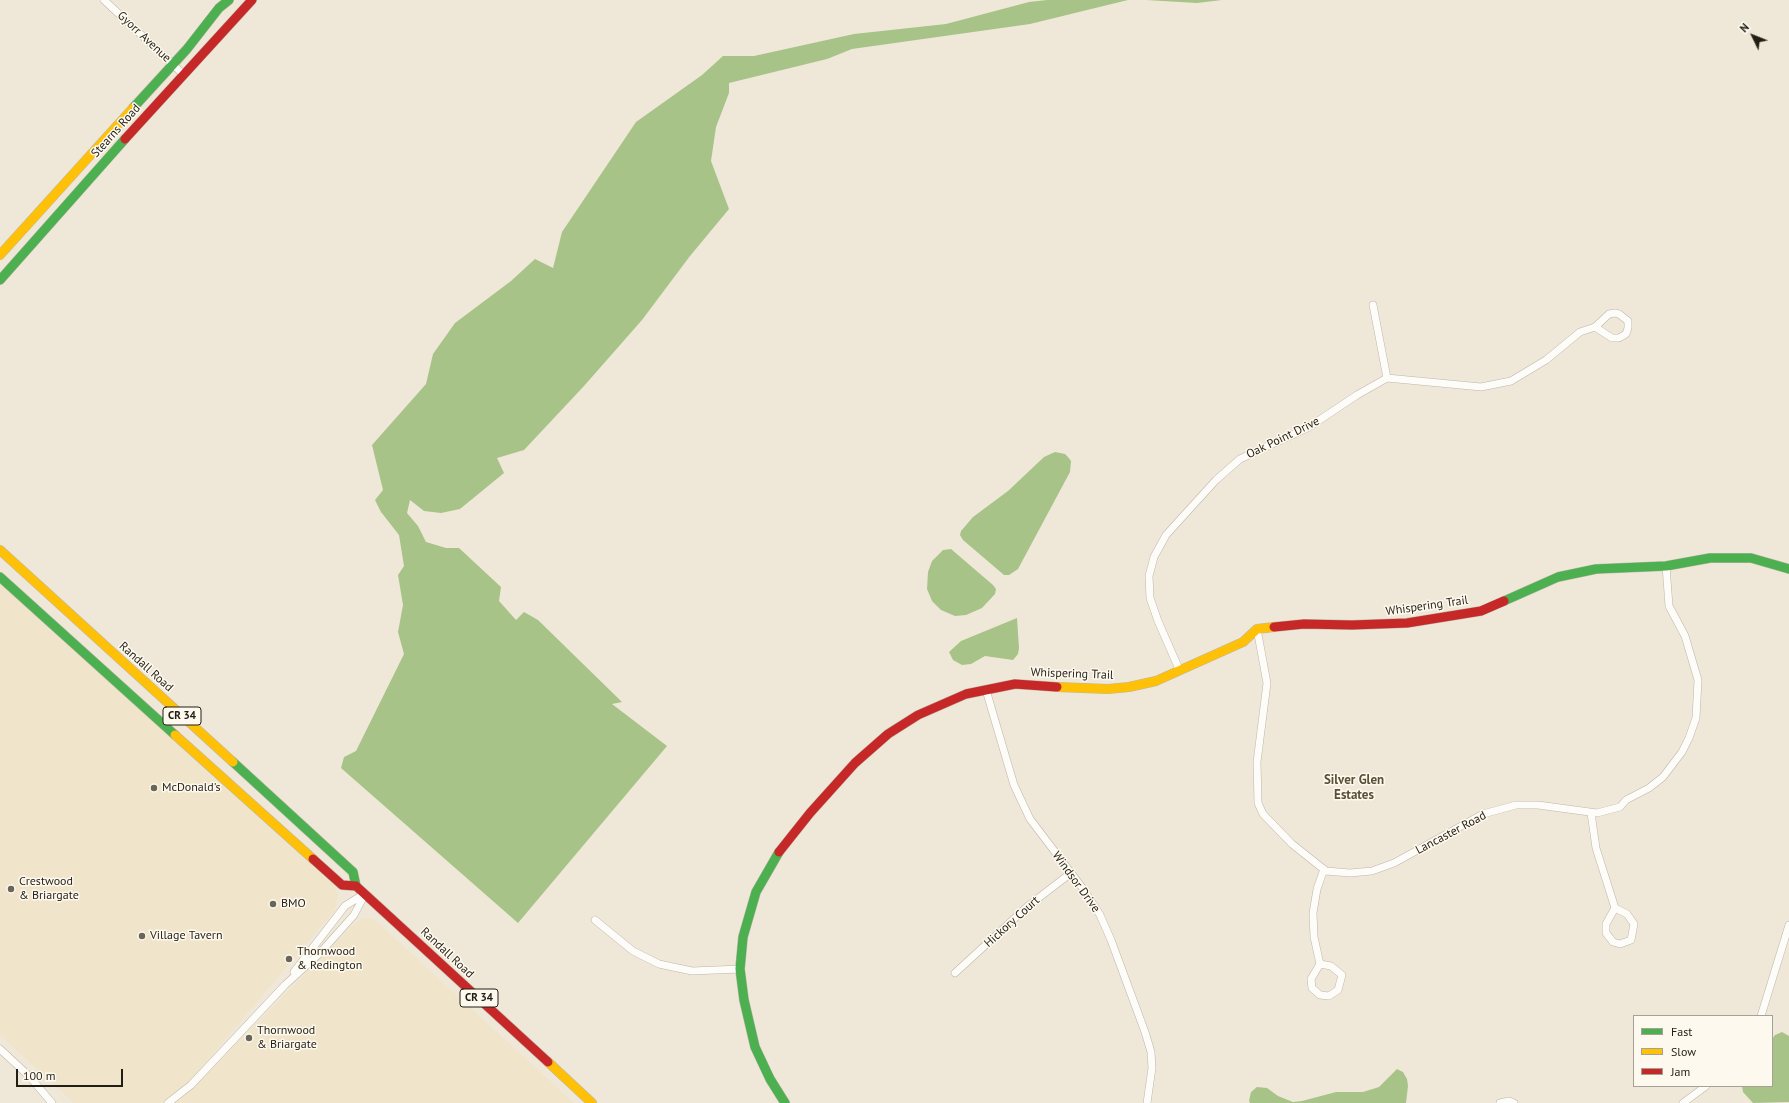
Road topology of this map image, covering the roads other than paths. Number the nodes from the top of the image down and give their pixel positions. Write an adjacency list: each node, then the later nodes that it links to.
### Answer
1 (104, 0): 4 (street, Gyorr Avenue)
2 (229, 0): 4 (main road, Stearns Road)
3 (252, 0): 5 (main road, Stearns Road)
4 (173, 64): 5 (street, Gyorr Avenue); 6 (main road, Stearns Road)
5 (183, 74): 7 (main road, Stearns Road)
6 (0, 256)
7 (0, 280)
8 (1373, 305): 10 (street)
9 (1595, 327): 9 (street); 10 (street)
10 (1387, 378): 16 (street, Oak Point Drive)
11 (0, 550): 21 (main road, Randall Road / CR 34)
12 (1666, 566): 13 (main road, Whispering Trail); 15 (main road, Whispering Trail); 18 (street, Lancaster Road)
13 (1789, 569)
14 (0, 577): 21 (main road, Randall Road / CR 34)
15 (1257, 629): 16 (main road, Whispering Trail); 19 (street, Lancaster Road)
16 (1179, 669): 17 (main road, Whispering Trail)
17 (986, 690): 20 (street, Windsor Drive); 27 (main road, Whispering Trail)
18 (1591, 813): 19 (street, Lancaster Road); 23 (street)
19 (1324, 869): 26 (street)
20 (1071, 873): 28 (street, Hickory Court); 37 (street, Windsor Drive)
21 (356, 886): 22 (main road, Randall Road / CR 34)
22 (365, 894): 29 (street); 29 (street); 35 (main road, Randall Road / CR 34)
23 (1615, 908): 23 (street)
24 (596, 920): 27 (street)
25 (1789, 925): 30 (street)
26 (1320, 964): 26 (street)
27 (740, 969): 36 (main road, Whispering Trail)
28 (955, 973)
29 (284, 985): 34 (street)
30 (1761, 1015)
31 (0, 1049): 33 (street)
32 (1705, 1087): 40 (street)
33 (52, 1103)
34 (168, 1103)
35 (592, 1103)
36 (785, 1103)
37 (1147, 1103)
38 (1500, 1103): 39 (street)
39 (1514, 1103)
40 (1683, 1103)

